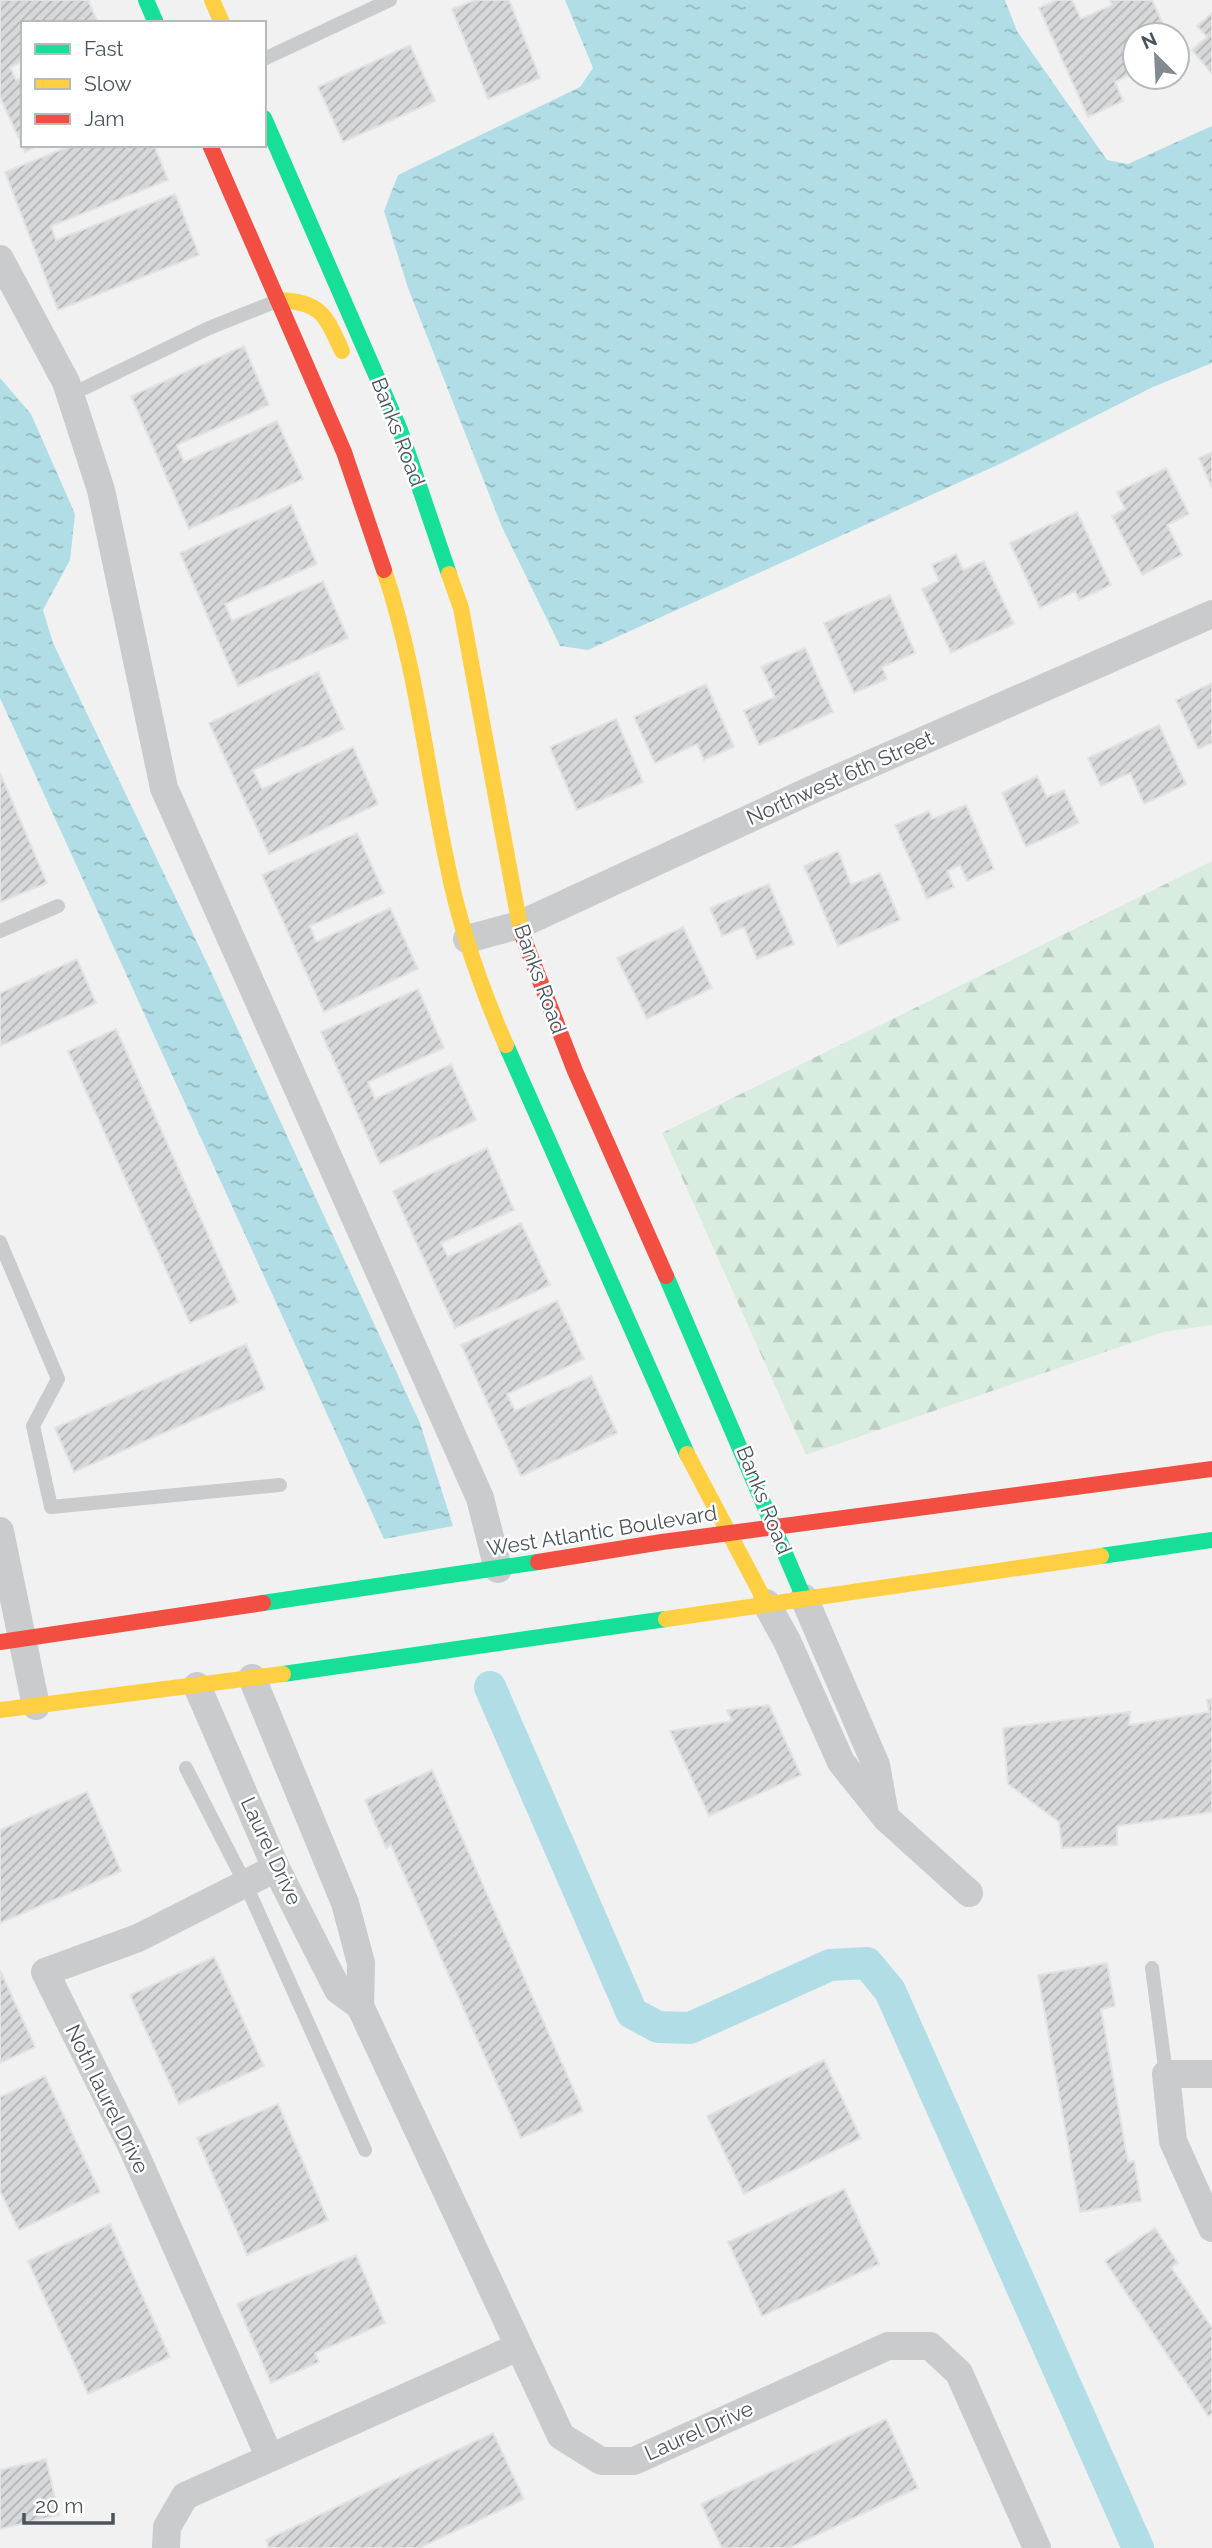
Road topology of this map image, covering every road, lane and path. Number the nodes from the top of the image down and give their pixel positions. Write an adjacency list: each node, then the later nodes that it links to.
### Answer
1 (146, 0): 4 (street)
2 (212, 0): 5 (street)
3 (390, 0): 6 (lane)
4 (155, 21)
5 (221, 21)
6 (266, 58)
7 (266, 123): 14 (street, Banks Road)
8 (211, 147): 10 (street, Banks Road)
9 (0, 259): 12 (street)
10 (278, 300): 11 (street); 12 (lane); 19 (street, Banks Road)
11 (352, 372)
12 (70, 395): 27 (street)
13 (406, 500): 14 (street)
14 (448, 569): 17 (street, Banks Road)
15 (1212, 614): 17 (street, Northwest 6th Street)
16 (58, 906): 18 (lane)
17 (519, 925): 19 (street, Northwest 6th Street); 23 (street, Banks Road)
18 (0, 931)
19 (467, 939): 25 (street, Banks Road)
20 (0, 1242): 22 (lane)
21 (1212, 1469): 23 (street, West Atlantic Boulevard)
22 (280, 1485)
23 (776, 1526): 25 (street, West Atlantic Boulevard); 28 (street, Banks Road)
24 (0, 1531): 30 (street)
25 (727, 1533): 27 (street, West Atlantic Boulevard); 29 (street, Banks Road)
26 (1212, 1540): 28 (street)
27 (498, 1569): 30 (street, West Atlantic Boulevard)
28 (804, 1598): 29 (street); 36 (street, Banks Road)
29 (766, 1603): 31 (street); 36 (street, Banks Road)
30 (11, 1640): 33 (street)
31 (252, 1678): 32 (street); 41 (street, Laurel Drive)
32 (197, 1686): 33 (street); 37 (street, Laurel Drive)
33 (36, 1706): 34 (street)
34 (0, 1710)
35 (186, 1768): 38 (lane)
36 (886, 1818): 39 (street, Banks Road)
37 (276, 1868): 38 (street, Noth laurel Drive); 41 (street, Laurel Drive)
38 (245, 1882): 44 (lane); 47 (street, Noth laurel Drive)
39 (969, 1893)
40 (1152, 1968): 42 (lane)
41 (360, 2006): 46 (street, Laurel Drive)
42 (1166, 2074): 43 (street); 45 (street)
43 (1212, 2074)
44 (365, 2150)
45 (1212, 2228)
46 (518, 2347): 47 (street); 49 (street, Laurel Drive)
47 (270, 2458): 48 (street)
48 (167, 2537)
49 (1037, 2548)

